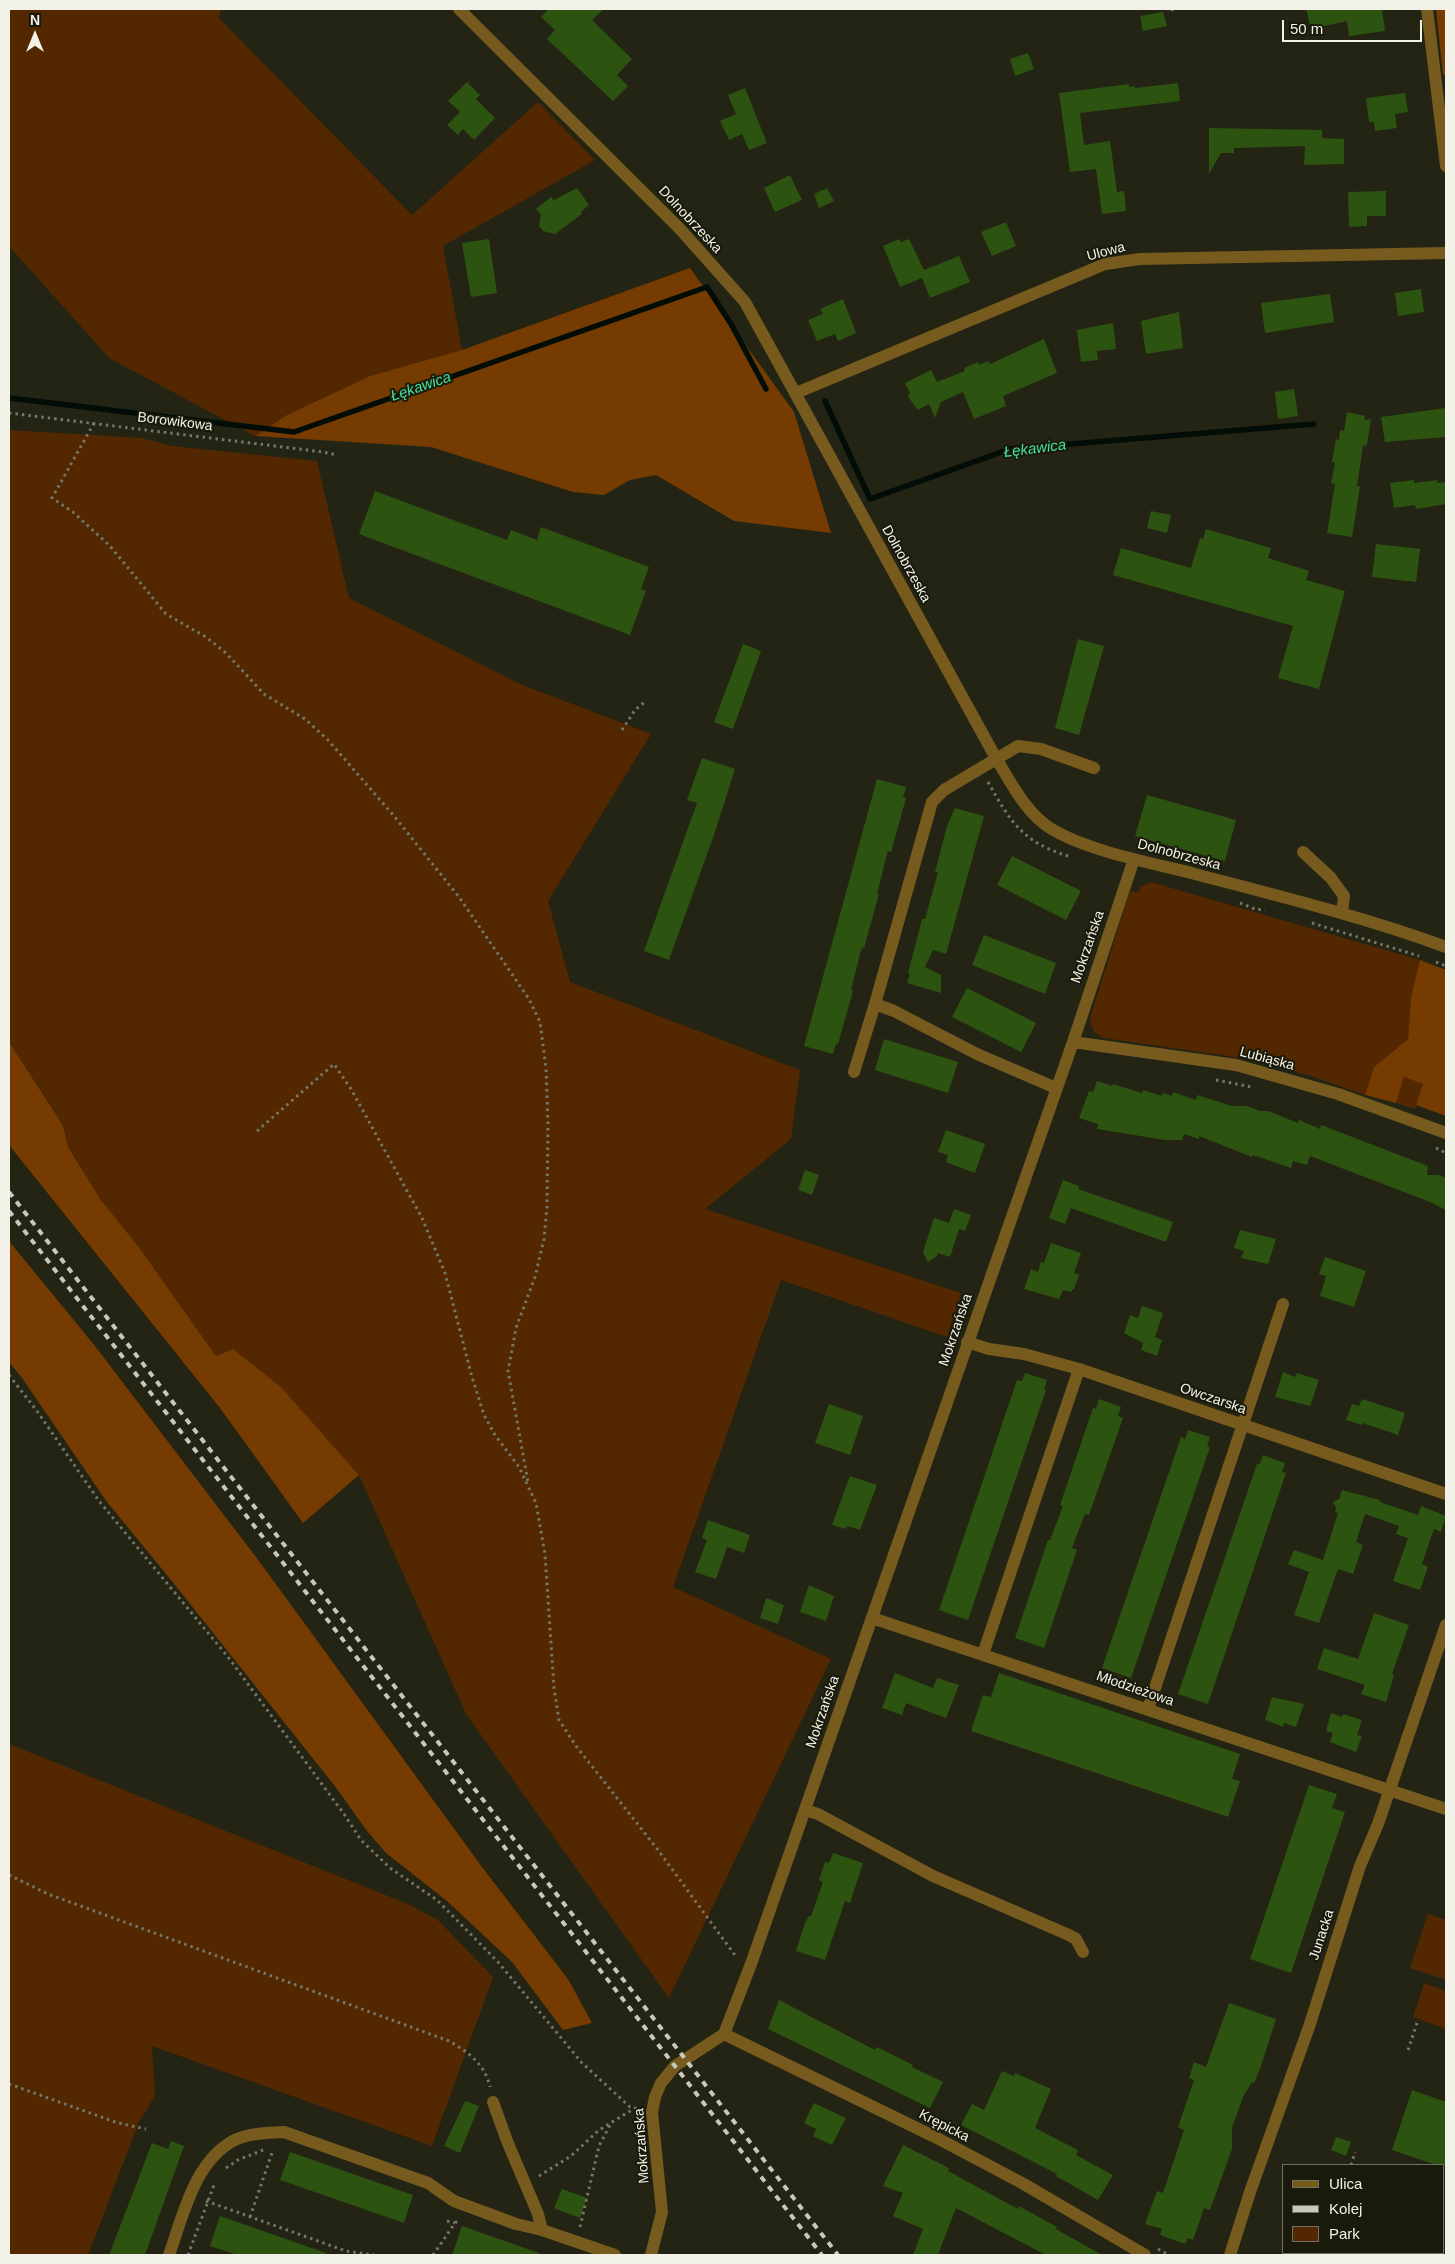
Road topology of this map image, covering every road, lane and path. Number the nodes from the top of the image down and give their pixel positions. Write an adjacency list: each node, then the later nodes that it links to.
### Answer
1 (459, 9): 8 (street, Dolnobrzeska)
2 (1177, 9): 4 (path)
3 (1426, 9): 5 (street)
4 (1171, 10)
5 (1444, 130): 6 (street)
6 (1446, 166)
7 (1446, 254): 8 (street, Ulowa)
8 (796, 393): 14 (street, Dolnobrzeska)
9 (9, 413): 10 (path, Borowikowa)
10 (94, 423): 11 (path, Borowikowa); 37 (path)
11 (337, 455)
12 (646, 701): 13 (path)
13 (622, 730)
14 (997, 760): 15 (street); 17 (street, Dolnobrzeska); 22 (street)
15 (1094, 768)
16 (1303, 852): 18 (street)
17 (1134, 859): 18 (street, Dolnobrzeska); 23 (street, Mokrzańska)
18 (1342, 913): 20 (street, Dolnobrzeska)
19 (1311, 922): 21 (path)
20 (1446, 947)
21 (1446, 966)
22 (875, 1004): 24 (street); 26 (street)
23 (1072, 1042): 26 (street, Mokrzańska); 29 (street, Lubiąska)
24 (854, 1072)
25 (1208, 1078): 27 (path)
26 (1056, 1088): 33 (street, Mokrzańska)
27 (1254, 1088)
28 (257, 1131): 37 (path)
29 (1446, 1133)
30 (1433, 1147): 31 (path)
31 (1446, 1152)
32 (1283, 1304): 36 (street)
33 (967, 1342): 34 (street, Owczarska); 39 (street, Mokrzańska)
34 (1079, 1369): 36 (street, Owczarska); 41 (street)
35 (9, 1375): 54 (path)
36 (1244, 1425): 38 (street, Owczarska); 42 (street)
37 (528, 1482): 48 (path)
38 (1446, 1494)
39 (872, 1618): 41 (street, Młodzieżowa); 45 (street, Mokrzańska)
40 (1446, 1625): 43 (street, Junacka)
41 (983, 1654): 42 (street, Młodzieżowa)
42 (1148, 1709): 43 (street, Młodzieżowa)
43 (1389, 1790): 44 (street, Młodzieżowa); 78 (street, Junacka)
44 (1446, 1809)
45 (805, 1810): 47 (street); 48 (street, Mokrzańska)
46 (9, 1876): 53 (path)
47 (1083, 1952)
48 (751, 1964): 50 (street, Mokrzańska)
49 (1418, 2020): 51 (path)
50 (724, 2034): 55 (street, Mokrzańska); 77 (street, Krępicka)
51 (1408, 2050)
52 (9, 2084): 57 (path)
53 (493, 2102): 64 (street)
54 (635, 2108): 55 (path); 56 (path)
55 (652, 2112): 76 (street, Mokrzańska)
56 (610, 2124): 64 (path); 71 (path)
57 (146, 2129)
58 (274, 2144): 59 (path)
59 (272, 2150): 62 (path); 67 (path)
60 (1355, 2152): 61 (path)
61 (1352, 2164)
62 (222, 2173)
63 (216, 2179): 66 (path)
64 (524, 2182): 70 (street)
65 (191, 2196): 66 (path); 70 (street); 72 (street)
66 (208, 2202): 67 (path); 73 (path)
67 (250, 2217): 74 (path)
68 (447, 2221): 69 (path)
69 (455, 2222)
70 (542, 2230): 71 (street)
71 (576, 2242): 75 (street)
72 (169, 2255)
73 (188, 2255)
74 (374, 2255)
75 (615, 2255)
76 (651, 2255)
77 (1145, 2255)
78 (1230, 2255)

